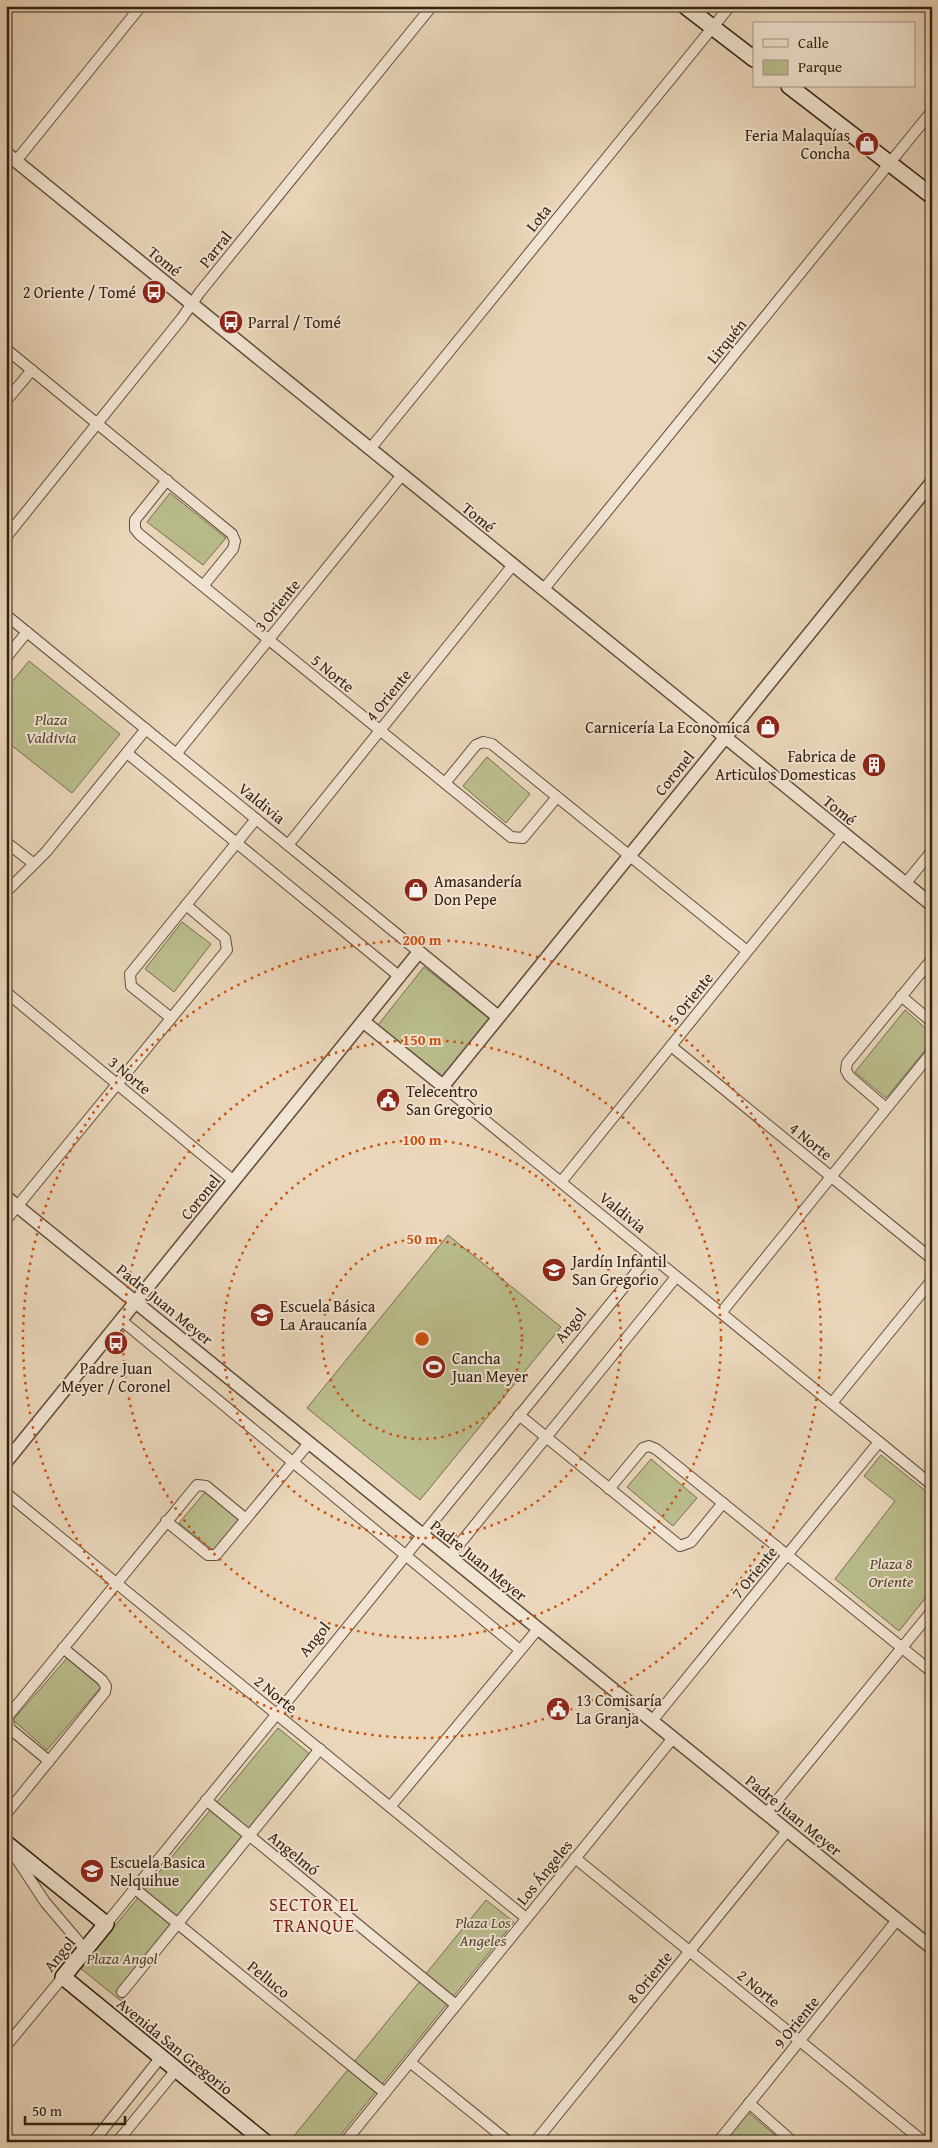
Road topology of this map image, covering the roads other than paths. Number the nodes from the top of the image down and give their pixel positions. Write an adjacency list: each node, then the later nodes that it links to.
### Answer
1 (141, 6): 9 (street)
2 (432, 6): 12 (street, Parral)
3 (685, 6): 5 (main road)
4 (730, 6): 5 (street, Lota)
5 (712, 27): 6 (main road); 17 (street, Lota)
6 (753, 58)
7 (792, 88): 10 (main road)
8 (932, 111): 10 (street, Lirquén)
9 (11, 157): 12 (street, Tomé)
10 (889, 163): 11 (main road); 24 (street, Lirquén)
11 (932, 196)
12 (192, 304): 16 (street, Parral); 17 (street, Tomé)
13 (6, 349): 14 (street)
14 (32, 370): 15 (street); 16 (street)
15 (6, 402)
16 (98, 424): 19 (street); 21 (street, Parral)
17 (370, 449): 18 (street, Tomé)
18 (402, 475): 22 (street, Tomé); 27 (street, 3 Oriente)
19 (167, 480): 23 (street, 5 Norte); 23 (street)
20 (932, 482): 31 (street, Coronel)
21 (6, 537)
22 (513, 565): 24 (street, Tomé); 30 (street, 4 Oriente)
23 (203, 586): 27 (street, 5 Norte)
24 (543, 590): 31 (street, Tomé)
25 (6, 616): 26 (street, Valdivia)
26 (27, 632): 28 (street); 29 (street, Valdivia)
27 (269, 640): 30 (street, 5 Norte); 33 (street, 3 Oriente)
28 (6, 658)
29 (146, 729): 32 (street); 33 (street, Valdivia)
30 (380, 730): 34 (street, 5 Norte); 40 (street, 4 Oriente)
31 (724, 737): 37 (street, Tomé); 42 (street, Coronel)
32 (127, 753): 39 (street); 43 (street)
33 (176, 754): 36 (street, Valdivia)
34 (445, 782): 35 (street); 35 (street, 5 Norte)
35 (556, 797): 42 (street)
36 (256, 819): 39 (street); 40 (street, Valdivia)
37 (843, 833): 44 (street, Tomé); 48 (street, 5 Oriente)
38 (6, 842): 43 (street)
39 (237, 843): 46 (street); 51 (street)
40 (288, 845): 49 (street, Valdivia)
41 (932, 851): 44 (street)
42 (628, 855): 48 (street); 54 (street, Coronel)
43 (34, 864): 45 (street)
44 (905, 884): 47 (street, Tomé)
45 (6, 892)
46 (186, 905): 55 (street); 55 (street)
47 (932, 905)
48 (748, 951): 58 (street, 5 Oriente)
49 (419, 952): 51 (street, Coronel); 54 (street, Valdivia)
50 (932, 959): 53 (street)
51 (400, 976): 56 (street, Coronel)
52 (6, 992): 60 (street, 3 Norte)
53 (901, 996): 57 (street); 62 (street)
54 (497, 1016): 61 (street, Coronel)
55 (171, 1018): 60 (street)
56 (364, 1022): 61 (street, Valdivia); 64 (street, Coronel)
57 (932, 1022)
58 (671, 1046): 63 (street, 4 Norte); 65 (street, 5 Oriente)
59 (932, 1052): 62 (street)
60 (118, 1084): 64 (street, 3 Norte); 67 (street)
61 (442, 1086): 65 (street, Valdivia)
62 (886, 1108): 63 (street)
63 (831, 1176): 70 (street, 4 Norte); 74 (street)
64 (234, 1181): 73 (street, Coronel)
65 (560, 1182): 69 (street, Valdivia)
66 (6, 1197): 67 (street, Padre Juan Meyer)
67 (18, 1206): 68 (street); 73 (street, Padre Juan Meyer)
68 (6, 1220)
69 (650, 1255): 71 (street, Valdivia); 77 (street, Angol)
70 (932, 1259)
71 (676, 1277): 74 (street, Valdivia); 78 (street)
72 (932, 1280): 76 (street)
73 (136, 1302): 75 (street, Coronel); 80 (street, Padre Juan Meyer)
74 (721, 1313): 76 (street, Valdivia)
75 (121, 1320): 81 (street, Coronel); 82 (street)
76 (832, 1404): 79 (street, Valdivia)
77 (519, 1416): 78 (street); 89 (street, Angol)
78 (546, 1437): 84 (street); 92 (street)
79 (879, 1442): 83 (street, Valdivia); 90 (street, 7 Oriente)
80 (309, 1443): 82 (street); 89 (street, Padre Juan Meyer)
81 (8, 1458)
82 (293, 1463): 87 (street); 91 (street)
83 (932, 1484)
84 (609, 1489): 86 (street); 86 (street)
85 (6, 1493): 93 (street, 2 Norte)
86 (723, 1503): 90 (street)
87 (246, 1519): 88 (street); 88 (street)
88 (166, 1521): 93 (street)
89 (422, 1535): 91 (street, Angol); 92 (street, Padre Juan Meyer)
90 (787, 1555): 97 (street); 101 (street, 7 Oriente)
91 (405, 1556): 98 (street); 100 (street, Angol)
92 (449, 1557): 95 (street, Padre Juan Meyer)
93 (116, 1582): 96 (street); 100 (street, 2 Norte)
94 (932, 1611): 97 (street)
95 (538, 1629): 98 (street); 101 (street, Padre Juan Meyer)
96 (63, 1648): 104 (street); 104 (street)
97 (902, 1648): 99 (street); 108 (street)
98 (520, 1650): 106 (street)
99 (932, 1672)
100 (276, 1714): 103 (street, 2 Norte); 105 (street, Angol)
101 (652, 1721): 102 (street, Padre Juan Meyer)
102 (673, 1738): 108 (street, Padre Juan Meyer); 112 (street, Los Ángeles)
103 (320, 1749): 106 (street, 2 Norte); 110 (street)
104 (49, 1761): 107 (street)
105 (206, 1800): 110 (street, Angelmó); 114 (street, Angol)
106 (390, 1807): 116 (street, 2 Norte)
107 (6, 1814)
108 (766, 1814): 109 (street, Padre Juan Meyer)
109 (788, 1831): 117 (street, Padre Juan Meyer); 122 (street, 8 Oriente)
110 (249, 1836): 118 (street); 125 (street, Angelmó)
111 (7, 1843): 113 (main road); 115 (street)
112 (575, 1858): 116 (street, Los Ángeles); 122 (street, 2 Norte)
113 (59, 1886): 115 (street); 119 (main road)
114 (134, 1888): 118 (street, Pelluco); 119 (street, Angol)
115 (45, 1902): 121 (street)
116 (526, 1918): 125 (street, Los Ángeles)
117 (898, 1920): 120 (street, Padre Juan Meyer); 126 (street, 9 Oriente)
118 (178, 1923): 124 (street); 131 (street, Pelluco)
119 (106, 1924): 121 (main road, Angol)
120 (932, 1948)
121 (85, 1949): 123 (main road, Angol)
122 (690, 1951): 126 (street, 2 Norte); 138 (street, 8 Oriente)
123 (62, 1977): 127 (street, Angol); 128 (main road, Avenida San Gregorio)
124 (122, 1992)
125 (456, 2005): 129 (street, Los Ángeles)
126 (800, 2041): 132 (street, 9 Oriente); 141 (street, 2 Norte)
127 (6, 2046)
128 (161, 2057): 130 (main road, Avenida San Gregorio); 133 (street)
129 (410, 2062): 131 (street, Los Ángeles); 137 (street)
130 (176, 2070): 134 (street); 135 (main road, Avenida San Gregorio)
131 (385, 2092): 136 (street, Los Ángeles)
132 (749, 2103): 139 (street, 9 Oriente); 140 (street)
133 (93, 2142)
134 (117, 2142)
135 (264, 2142)
136 (345, 2142)
137 (509, 2142)
138 (534, 2142)
139 (718, 2142)
140 (793, 2142)
141 (924, 2142)

